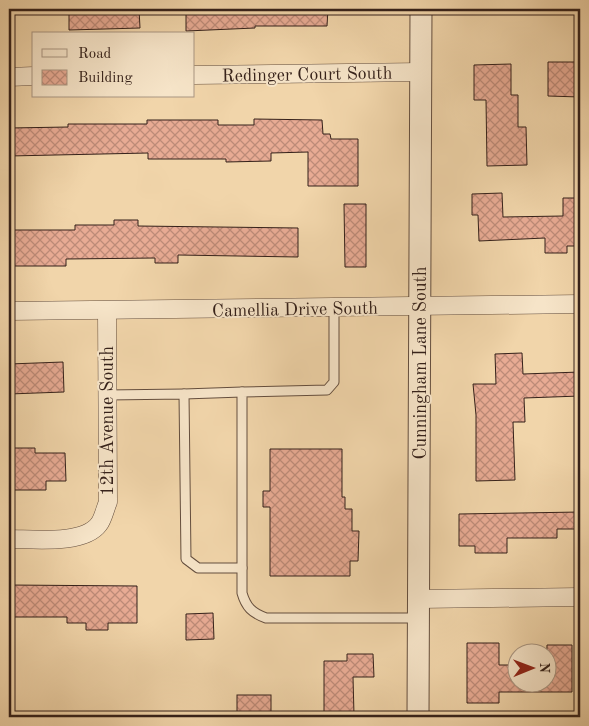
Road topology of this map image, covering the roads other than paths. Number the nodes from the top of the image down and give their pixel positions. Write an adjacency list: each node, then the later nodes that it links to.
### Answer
1 (421, 9): 2 (street, Cunningham Lane South)
2 (421, 72): 3 (street, Redinger Court South); 8 (street, Cunningham Lane South)
3 (195, 75)
4 (32, 76): 5 (street)
5 (9, 77)
6 (580, 304): 8 (street, Camellia Drive South)
7 (334, 308): 8 (street, Camellia Drive South); 9 (street, Camellia Drive South); 11 (lane)
8 (420, 308): 17 (street, Cunningham Lane South)
9 (107, 311): 10 (street, Camellia Drive South); 13 (street, 12th Avenue South)
10 (9, 312)
11 (242, 392): 12 (lane); 15 (lane)
12 (184, 394): 13 (lane); 15 (lane)
13 (107, 395): 14 (street, 12th Avenue South)
14 (9, 539)
15 (242, 568): 17 (lane)
16 (580, 597): 17 (street)
17 (419, 608): 18 (street, Cunningham Lane South)
18 (418, 717)

